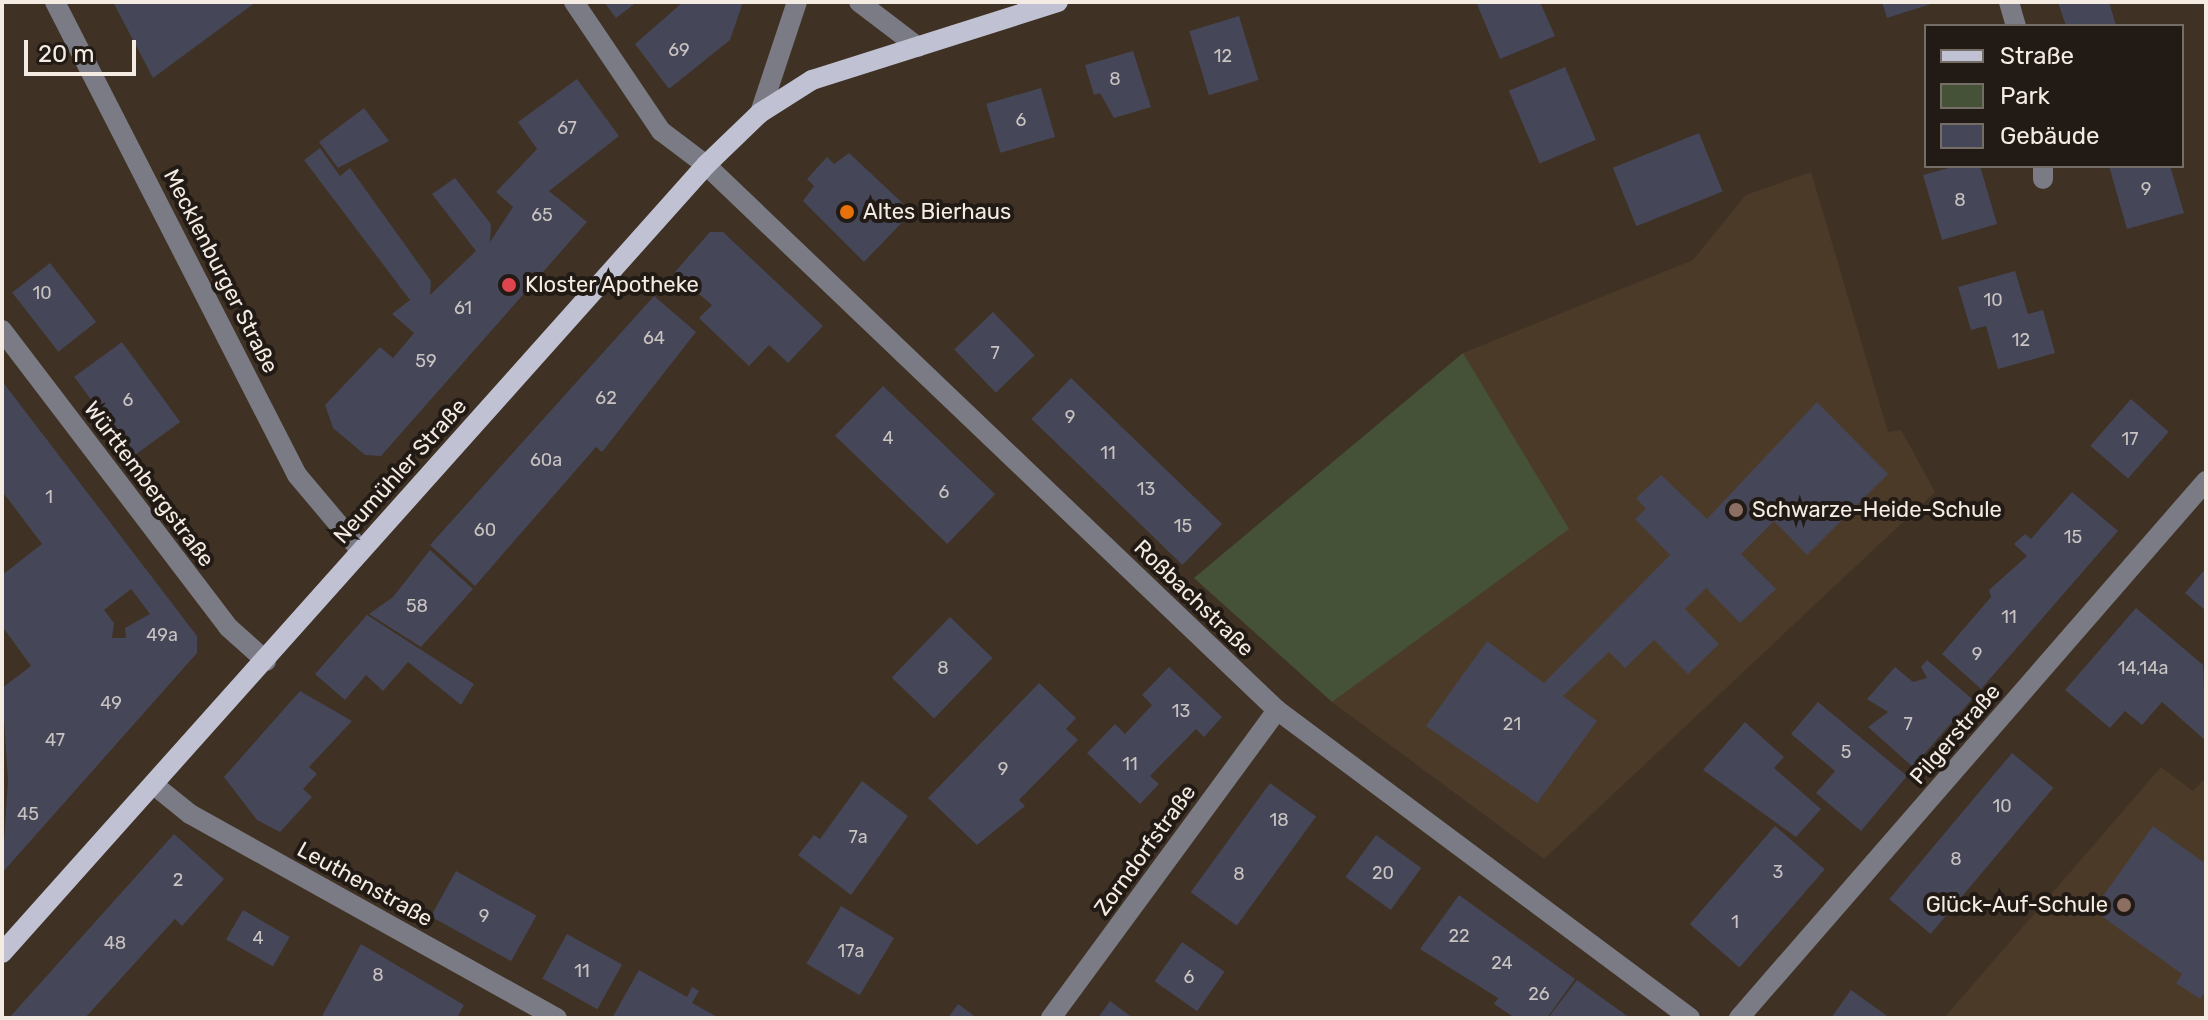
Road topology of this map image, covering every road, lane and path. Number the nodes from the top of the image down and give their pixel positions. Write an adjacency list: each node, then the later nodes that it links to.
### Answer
1 (55, 2): 13 (street, Mecklenburger Straße)
2 (574, 2): 10 (street, Roßbachstraße)
3 (797, 2): 9 (street, Neumühler Straße)
4 (859, 2): 8 (street)
5 (1058, 2): 8 (main road)
6 (2009, 2): 7 (street)
7 (2015, 24)
8 (918, 47): 9 (main road)
9 (760, 113): 10 (main road, Neumühler Straße)
10 (706, 165): 13 (main road, Neumühler Straße); 15 (street, Roßbachstraße)
11 (2, 330): 14 (street, Württembergstraße)
12 (2206, 481): 21 (street, Pilgerstraße)
13 (361, 551): 14 (main road, Neumühler Straße)
14 (266, 661): 16 (main road, Neumühler Straße)
15 (1277, 710): 19 (street, Zorndorfstraße); 20 (street, Roßbachstraße)
16 (154, 785): 17 (main road, Neumühler Straße); 18 (street, Leuthenstraße)
17 (2, 953)
18 (557, 1018)
19 (1051, 1018)
20 (1690, 1018)
21 (1739, 1018)

